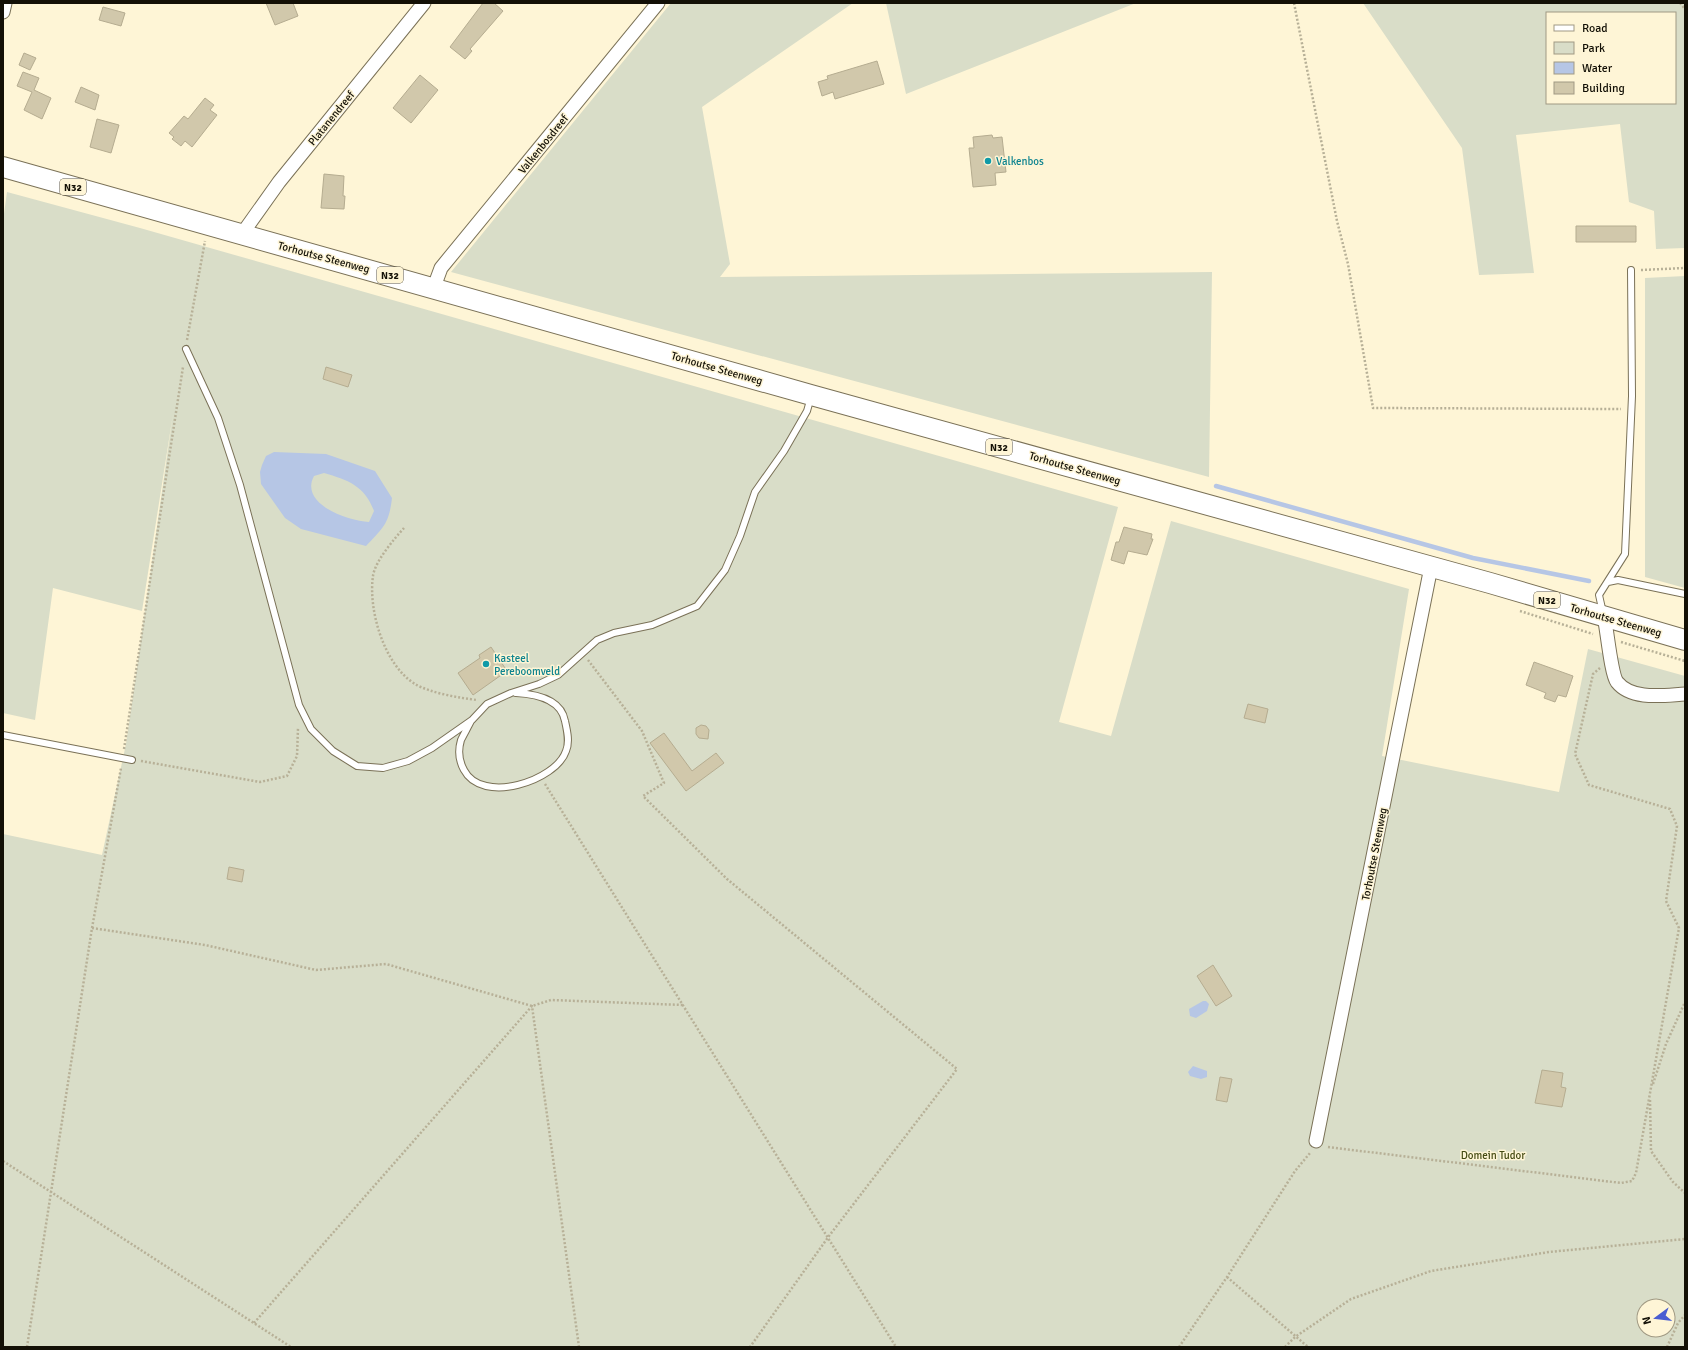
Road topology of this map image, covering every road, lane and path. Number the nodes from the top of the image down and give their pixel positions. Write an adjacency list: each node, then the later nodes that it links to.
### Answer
1 (5, 3): 7 (street)
2 (424, 3): 10 (street, Platanendreef)
3 (658, 3): 13 (street, Valkenbosdreef)
4 (1294, 3): 16 (path)
5 (1680, 3): 6 (path)
6 (1685, 9)
7 (3, 12)
8 (3, 167): 9 (main road, Torhoutse Steenweg / N32)
9 (209, 225): 10 (main road, Torhoutse Steenweg / N32); 14 (path)
10 (242, 234): 13 (main road, Torhoutse Steenweg / N32)
11 (1685, 268): 12 (path)
12 (1630, 270): 16 (lane)
13 (434, 288): 15 (main road, Torhoutse Steenweg / N32)
14 (186, 349): 30 (lane); 33 (path)
15 (811, 395): 18 (main road, Torhoutse Steenweg / N32); 24 (lane)
16 (1631, 409): 19 (lane)
17 (404, 528): 29 (path)
18 (1431, 567): 21 (main road, Torhoutse Steenweg / N32); 41 (street, Torhoutse Steenweg)
19 (1608, 582): 20 (lane); 21 (lane)
20 (1685, 594)
21 (1604, 616): 22 (street); 23 (main road, Torhoutse Steenweg / N32)
22 (1609, 639): 25 (street); 26 (path)
23 (1685, 640)
24 (582, 653): 27 (lane); 45 (path)
25 (1611, 659): 28 (street); 40 (path)
26 (1685, 661)
27 (511, 693): 31 (lane); 35 (lane)
28 (1685, 694)
29 (484, 699)
30 (299, 705): 31 (lane); 34 (path)
31 (472, 720): 35 (lane)
32 (3, 735): 33 (lane)
33 (123, 758): 34 (lane); 36 (path)
34 (132, 760)
35 (541, 776): 38 (path)
36 (92, 928): 39 (path); 43 (path)
37 (1685, 1002): 40 (path)
38 (683, 1005): 39 (path); 45 (path)
39 (532, 1006): 49 (path); 53 (path)
40 (1650, 1092): 41 (path); 44 (path)
41 (1318, 1146): 47 (path)
42 (3, 1160): 43 (path)
43 (52, 1193): 49 (path); 51 (path)
44 (1685, 1193)
45 (829, 1236): 54 (path); 55 (path)
46 (1685, 1239): 50 (path)
47 (1227, 1277): 50 (path); 56 (path)
48 (1685, 1315): 59 (path)
49 (254, 1323): 52 (path)
50 (1295, 1337): 57 (path); 58 (path)
51 (27, 1347)
52 (291, 1347)
53 (579, 1347)
54 (750, 1347)
55 (896, 1347)
56 (1179, 1347)
57 (1285, 1347)
58 (1308, 1347)
59 (1666, 1347)

